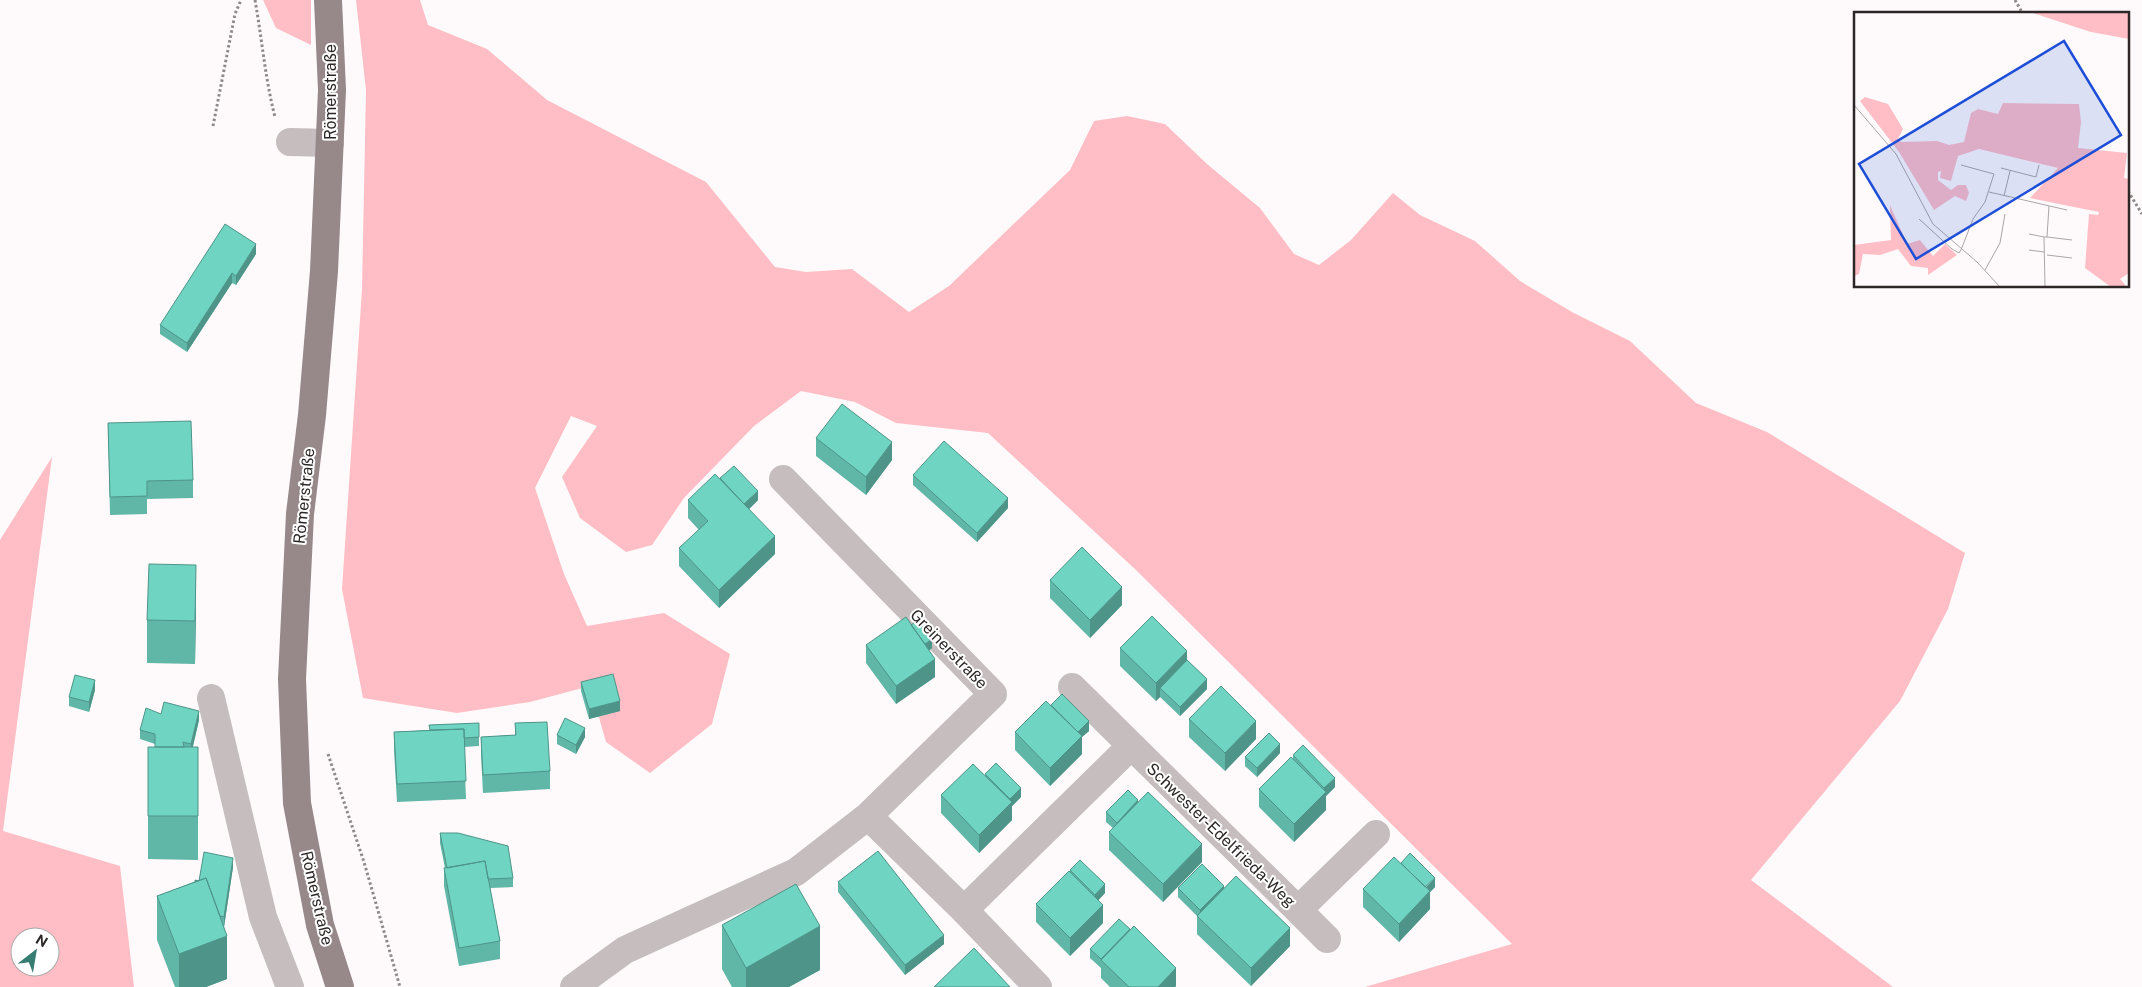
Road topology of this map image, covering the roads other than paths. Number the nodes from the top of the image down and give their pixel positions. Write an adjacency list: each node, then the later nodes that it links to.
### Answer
1 (328, 0): 3 (main road, Römerstraße)
2 (290, 142): 3 (street)
3 (330, 143): 14 (main road, Römerstraße)
4 (783, 479): 8 (street, Greinerstraße)
5 (1072, 687): 7 (street, Schwester-Edelfrieda-Weg)
6 (211, 698): 13 (street)
7 (1131, 746): 10 (street); 11 (street, Schwester-Edelfrieda-Weg)
8 (868, 816): 10 (street); 15 (street, Greinerstraße)
9 (1376, 834): 11 (street, Schwester-Edelfrieda-Weg)
10 (964, 910): 16 (street)
11 (1298, 910): 12 (street)
12 (1327, 939)
13 (290, 987)
14 (340, 987)
15 (574, 987)
16 (1038, 987)

